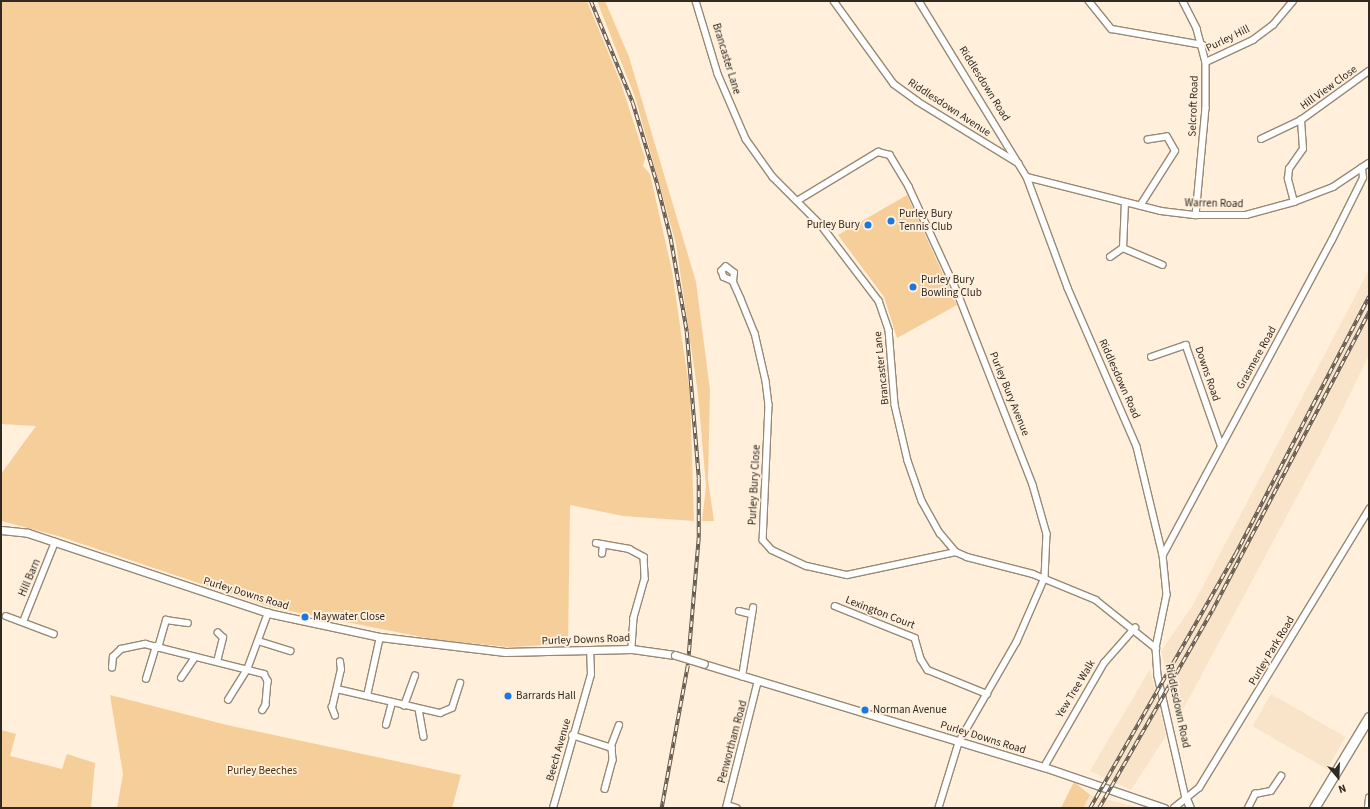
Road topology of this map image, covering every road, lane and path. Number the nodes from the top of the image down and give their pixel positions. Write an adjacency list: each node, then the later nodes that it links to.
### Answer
1 (696, 1): 17 (street, Brancaster Lane)
2 (834, 1): 14 (street, Riddlesdown Avenue)
3 (919, 1): 14 (street, Riddlesdown Road)
4 (1089, 1): 7 (street)
5 (1183, 1): 7 (street, Selcroft Road)
6 (1293, 1): 8 (street, Purley Hill)
7 (1203, 45): 8 (street, Selcroft Road)
8 (1206, 62): 21 (street, Selcroft Road)
9 (1369, 71): 10 (street, Hill View Close)
10 (1301, 120): 11 (street, Hill View Close); 18 (street, Hill View Close)
11 (1261, 139)
12 (1148, 140): 20 (street)
13 (1369, 163): 15 (street, Warren Road)
14 (1020, 165): 16 (street, Riddlesdown Road)
15 (1362, 168): 18 (street, Warren Road); 27 (street, Grasmere Road)
16 (1026, 177): 19 (street, Warren Road); 35 (street, Riddlesdown Road)
17 (797, 201): 33 (street, Brancaster Lane); 36 (street, Purley Bury Avenue)
18 (1294, 202): 21 (street, Warren Road)
19 (1125, 203): 20 (street, Warren Road); 22 (street)
20 (1140, 206): 21 (street, Warren Road)
21 (1196, 216)
22 (1123, 248): 23 (street); 24 (street)
23 (1110, 257)
24 (1163, 265)
25 (733, 281): 33 (street, Purley Bury Close)
26 (1151, 357): 27 (street, Downs Road)
27 (1221, 445): 35 (street, Grasmere Road)
28 (1369, 509): 83 (street, Purley Park Road)
29 (1, 530): 30 (street, Purley Downs Road)
30 (55, 542): 39 (street, Purley Downs Road); 41 (street, Hill Barn)
31 (596, 544): 32 (street)
32 (603, 545): 34 (street); 50 (street)
33 (956, 552): 36 (street)
34 (602, 554)
35 (1164, 555): 49 (street, Riddlesdown Road)
36 (1044, 578): 43 (street); 65 (street, Purley Bury Avenue)
37 (835, 606): 65 (street, Lexington Court)
38 (739, 610): 59 (street)
39 (268, 613): 46 (street, Purley Downs Road); 47 (street)
40 (6, 616): 41 (street)
41 (23, 622): 45 (street)
42 (188, 623): 48 (street)
43 (1135, 628): 49 (street); 80 (street, Yew Tree Walk)
44 (218, 633): 54 (street)
45 (54, 634)
46 (380, 637): 52 (street, Purley Downs Road); 66 (street)
47 (258, 641): 51 (street); 57 (street)
48 (157, 647): 53 (street); 56 (street); 61 (street)
49 (1156, 648): 83 (street, Riddlesdown Road)
50 (632, 649): 52 (street, Purley Downs Road); 59 (street, Purley Downs Road, bridge)
51 (291, 651)
52 (590, 651): 76 (street, Beech Avenue)
53 (196, 657): 54 (street); 60 (street)
54 (217, 662): 57 (street)
55 (340, 662): 64 (street)
56 (112, 668)
57 (247, 670): 67 (street); 70 (street)
58 (415, 676): 69 (street)
59 (742, 677): 62 (street, Purley Downs Road)
60 (181, 678)
61 (146, 679)
62 (758, 681): 78 (street, Purley Downs Road); 85 (street, Penwortham Road)
63 (460, 683): 71 (street)
64 (337, 689): 66 (street); 72 (street)
65 (987, 694): 78 (street, Purley Bury Avenue)
66 (367, 696): 68 (street)
67 (228, 700)
68 (392, 703): 69 (street); 74 (street)
69 (404, 706): 71 (street)
70 (262, 710)
71 (419, 710): 77 (street)
72 (335, 716)
73 (1369, 717): 93 (main road)
74 (386, 725)
75 (619, 725): 79 (street)
76 (572, 735): 79 (street); 86 (street, Beech Avenue)
77 (424, 737)
78 (959, 743): 80 (street, Purley Downs Road); 88 (street)
79 (611, 746): 82 (street)
80 (1044, 767): 89 (street, Purley Downs Road)
81 (1281, 776): 92 (street)
82 (605, 789)
83 (1186, 798): 90 (street); 91 (street, Riddlesdown Road)
84 (1369, 798): 94 (street)
85 (727, 806): 87 (street)
86 (553, 808)
87 (737, 808)
88 (939, 808)
89 (1164, 808)
90 (1174, 808)
91 (1190, 808)
92 (1248, 808)
93 (1314, 808)
94 (1368, 808)

